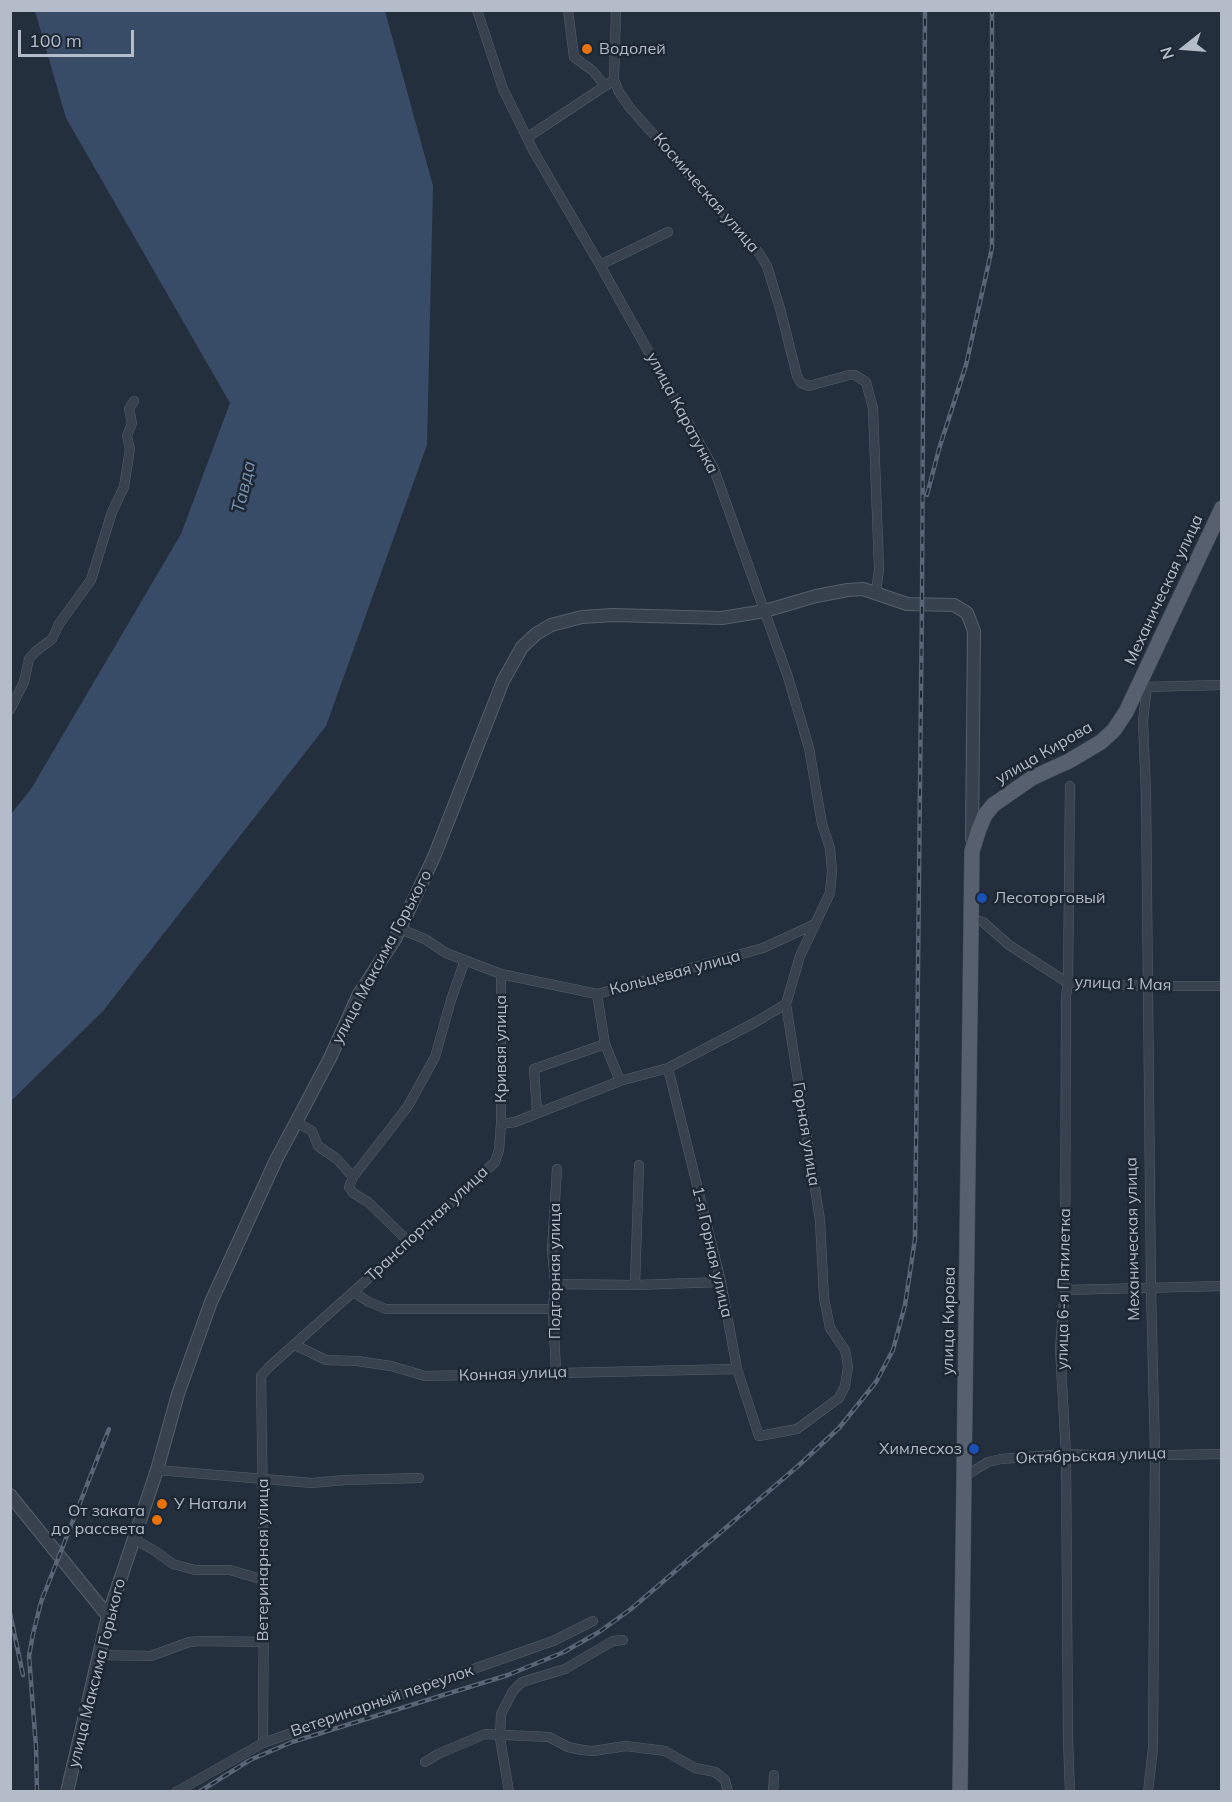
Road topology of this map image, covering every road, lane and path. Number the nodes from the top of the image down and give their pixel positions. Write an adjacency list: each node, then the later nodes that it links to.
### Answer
1 (477, 10): 6 (street, улица Каратунка)
2 (568, 10): 5 (street)
3 (616, 10): 4 (street)
4 (614, 80): 5 (street); 11 (street, Космическая улица)
5 (605, 86): 6 (street)
6 (528, 137): 8 (street, улица Каратунка)
7 (668, 232): 8 (street)
8 (600, 265): 12 (street, улица Каратунка)
9 (134, 400): 16 (street)
10 (1221, 508): 15 (main road, Механическая улица)
11 (876, 592): 12 (street, улица Максима Горького); 13 (street, улица Максима Горького)
12 (765, 611): 19 (street, улица Каратунка); 22 (street, улица Максима Горького)
13 (974, 632): 18 (street, улица Кирова)
14 (1221, 685): 15 (street)
15 (1143, 687): 18 (main road, улица Кирова); 26 (street, Механическая улица)
16 (10, 710)
17 (1070, 786): 25 (street, улица 6-я Пятилетка)
18 (972, 851): 20 (main road, улица Кирова)
19 (822, 910): 21 (street, Горная улица)
20 (972, 919): 25 (street, улица 1 Мая); 57 (main road, улица Кирова)
21 (813, 925): 28 (street, Кольцевая улица); 29 (street, Горная улица)
22 (400, 929): 23 (street, Кольцевая улица); 34 (street, улица Максима Горького)
23 (465, 960): 24 (street, Кольцевая улица); 38 (street)
24 (501, 974): 28 (street, Кольцевая улица); 35 (street, Кривая улица)
25 (1068, 983): 26 (street, улица 1 Мая); 45 (street, улица 6-я Пятилетка)
26 (1149, 986): 27 (street, улица 1 Мая); 44 (street, Механическая улица)
27 (1221, 986)
28 (597, 994): 30 (street)
29 (786, 1004): 31 (street); 52 (street, Горная улица)
30 (605, 1044): 32 (street); 33 (street)
31 (668, 1068): 32 (street); 40 (street, 1-я Горная улица)
32 (620, 1081): 33 (street)
33 (537, 1112): 35 (street)
34 (296, 1122): 38 (street); 56 (street, улица Максима Горького)
35 (501, 1124): 39 (street, Транспортная улица)
36 (639, 1165): 42 (street)
37 (557, 1169): 41 (street, Подгорная улица)
38 (353, 1177): 39 (street)
39 (409, 1242): 46 (street, Транспортная улица)
40 (721, 1282): 42 (street); 49 (street, 1-я Горная улица)
41 (555, 1284): 42 (street); 47 (street, Подгорная улица)
42 (635, 1285)
43 (1221, 1286): 44 (street)
44 (1151, 1288): 45 (street); 54 (street, Механическая улица)
45 (1065, 1290): 53 (street, улица 6-я Пятилетка)
46 (353, 1292): 47 (street); 48 (street, Транспортная улица)
47 (553, 1309): 50 (street, Подгорная улица)
48 (295, 1345): 50 (street, Конная улица); 51 (street, Транспортная улица)
49 (737, 1369): 50 (street, Конная улица); 52 (street, 1-я Горная улица)
50 (556, 1372)
51 (261, 1376): 59 (street, Ветеринарная улица)
52 (759, 1436)
53 (1066, 1454): 54 (street, Октябрьская улица); 57 (street, Октябрьская улица); 78 (street, улица 6-я Пятилетка)
54 (1155, 1454): 55 (street, Октябрьская улица); 79 (street, Механическая улица)
55 (1221, 1454)
56 (158, 1470): 59 (street); 61 (street, улица Максима Горького)
57 (965, 1476): 77 (main road, улица Кирова)
58 (419, 1478): 59 (street)
59 (262, 1479): 62 (street, Ветеринарная улица)
60 (10, 1495): 63 (street)
61 (134, 1539): 62 (street); 63 (street, улица Максима Горького)
62 (264, 1580): 66 (street, Ветеринарная улица)
63 (108, 1616): 67 (street, улица Максима Горького)
64 (592, 1621): 69 (street, Ветеринарный переулок)
65 (623, 1640): 68 (street)
66 (264, 1642): 67 (street); 69 (street, Ветеринарная улица)
67 (99, 1655): 72 (street, улица Максима Горького)
68 (500, 1734): 70 (street); 74 (street); 75 (street)
69 (263, 1743): 73 (street, Ветеринарный переулок)
70 (425, 1762)
71 (774, 1775): 76 (street)
72 (67, 1791)
73 (176, 1791)
74 (509, 1791)
75 (728, 1791)
76 (773, 1791)
77 (960, 1791)
78 (1070, 1791)
79 (1148, 1791)

